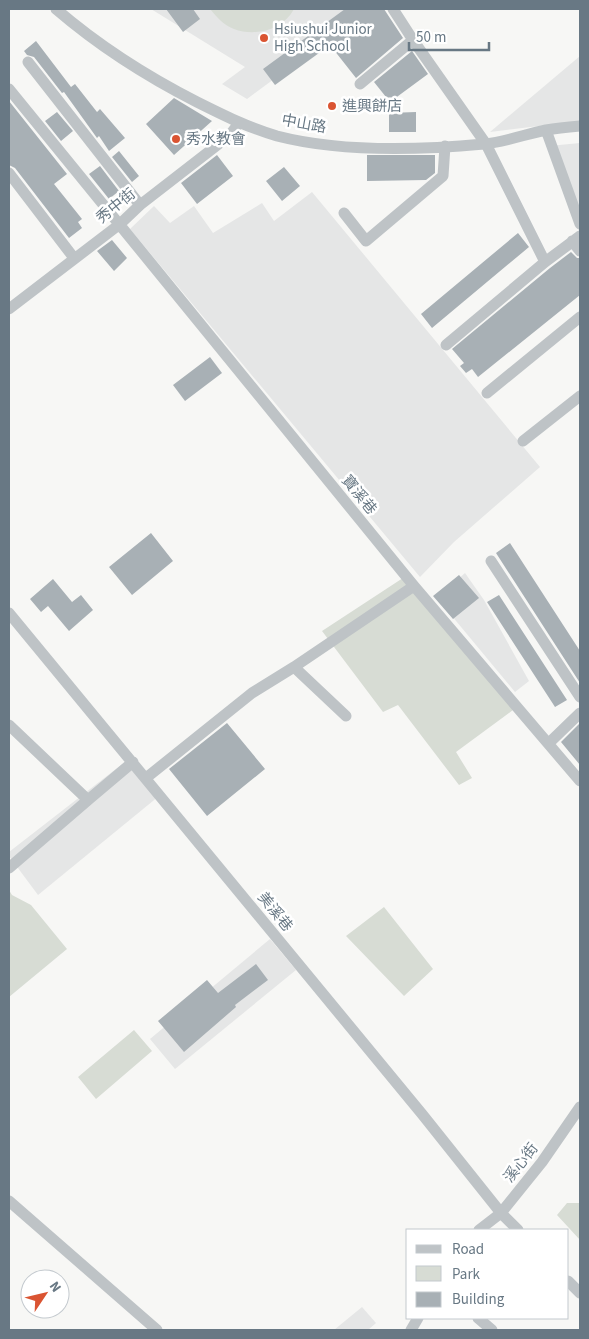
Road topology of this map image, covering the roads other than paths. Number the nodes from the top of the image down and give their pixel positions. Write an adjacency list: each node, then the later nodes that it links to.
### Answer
1 (56, 9): 7 (street, 中山路)
2 (392, 9): 3 (street)
3 (412, 40): 5 (street); 10 (street)
4 (28, 62): 13 (street)
5 (360, 84)
6 (9, 90): 15 (street, 寶溪巷)
7 (239, 123): 11 (street, 中山路); 13 (street, 秀中街)
8 (580, 126): 9 (street, 中山路)
9 (546, 130): 10 (street, 中山路); 16 (street)
10 (486, 144): 11 (street, 中山路); 20 (street)
11 (446, 146): 14 (street)
12 (9, 173): 19 (street)
13 (140, 205): 15 (street, 秀中街)
14 (344, 213)
15 (120, 224): 19 (street, 秀中街); 28 (street, 寶溪巷)
16 (580, 224)
17 (576, 238): 18 (street); 20 (street)
18 (580, 251)
19 (74, 258): 21 (street, 秀中街)
20 (545, 262): 23 (street)
21 (9, 308)
22 (580, 317): 24 (street)
23 (446, 345)
24 (487, 392)
25 (580, 396): 26 (street)
26 (523, 442)
27 (491, 561): 31 (street)
28 (414, 586): 30 (street); 35 (street, 寶溪巷)
29 (9, 614): 36 (street, 美溪巷)
30 (294, 666): 33 (street); 37 (street)
31 (580, 698)
32 (580, 713): 35 (street)
33 (346, 716)
34 (9, 725): 39 (street)
35 (549, 743): 38 (street, 寶溪巷)
36 (133, 762): 37 (street, 美溪巷); 39 (street)
37 (146, 778): 43 (street, 美溪巷)
38 (580, 781)
39 (88, 800): 40 (street)
40 (9, 868)
41 (580, 1108): 43 (street, 溪心街)
42 (9, 1201): 49 (street)
43 (500, 1213): 44 (street, 溪心街); 45 (street, 美溪巷)
44 (480, 1229)
45 (517, 1229)
46 (569, 1281): 47 (street)
47 (580, 1293)
48 (479, 1319): 50 (street)
49 (157, 1330)
50 (492, 1330)

